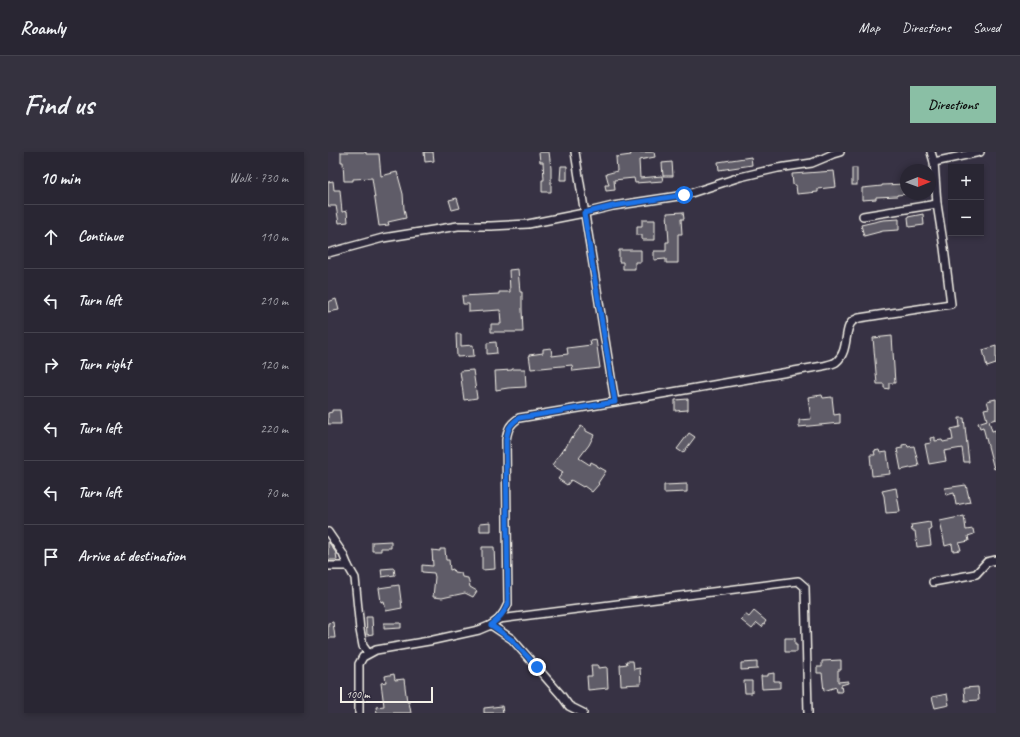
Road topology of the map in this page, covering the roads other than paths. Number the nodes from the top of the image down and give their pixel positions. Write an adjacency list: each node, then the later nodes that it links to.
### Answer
1 (575, 152): 8 (street)
2 (835, 152): 8 (street)
3 (931, 152): 6 (street)
4 (980, 152): 5 (street)
5 (968, 153): 6 (street)
6 (934, 162): 7 (street)
7 (937, 204): 9 (street); 13 (street)
8 (584, 213): 11 (street); 13 (street)
9 (863, 216)
10 (328, 248): 11 (street)
11 (342, 248): 12 (street)
12 (328, 253)
13 (615, 402): 19 (street)
14 (328, 532): 17 (street)
15 (996, 560): 18 (street)
16 (328, 566): 17 (street)
17 (348, 566): 21 (street)
18 (933, 582)
19 (498, 619): 20 (street); 24 (street)
20 (491, 625): 21 (street); 23 (street)
21 (368, 653): 22 (street)
22 (359, 713)
23 (583, 713)
24 (808, 713)

